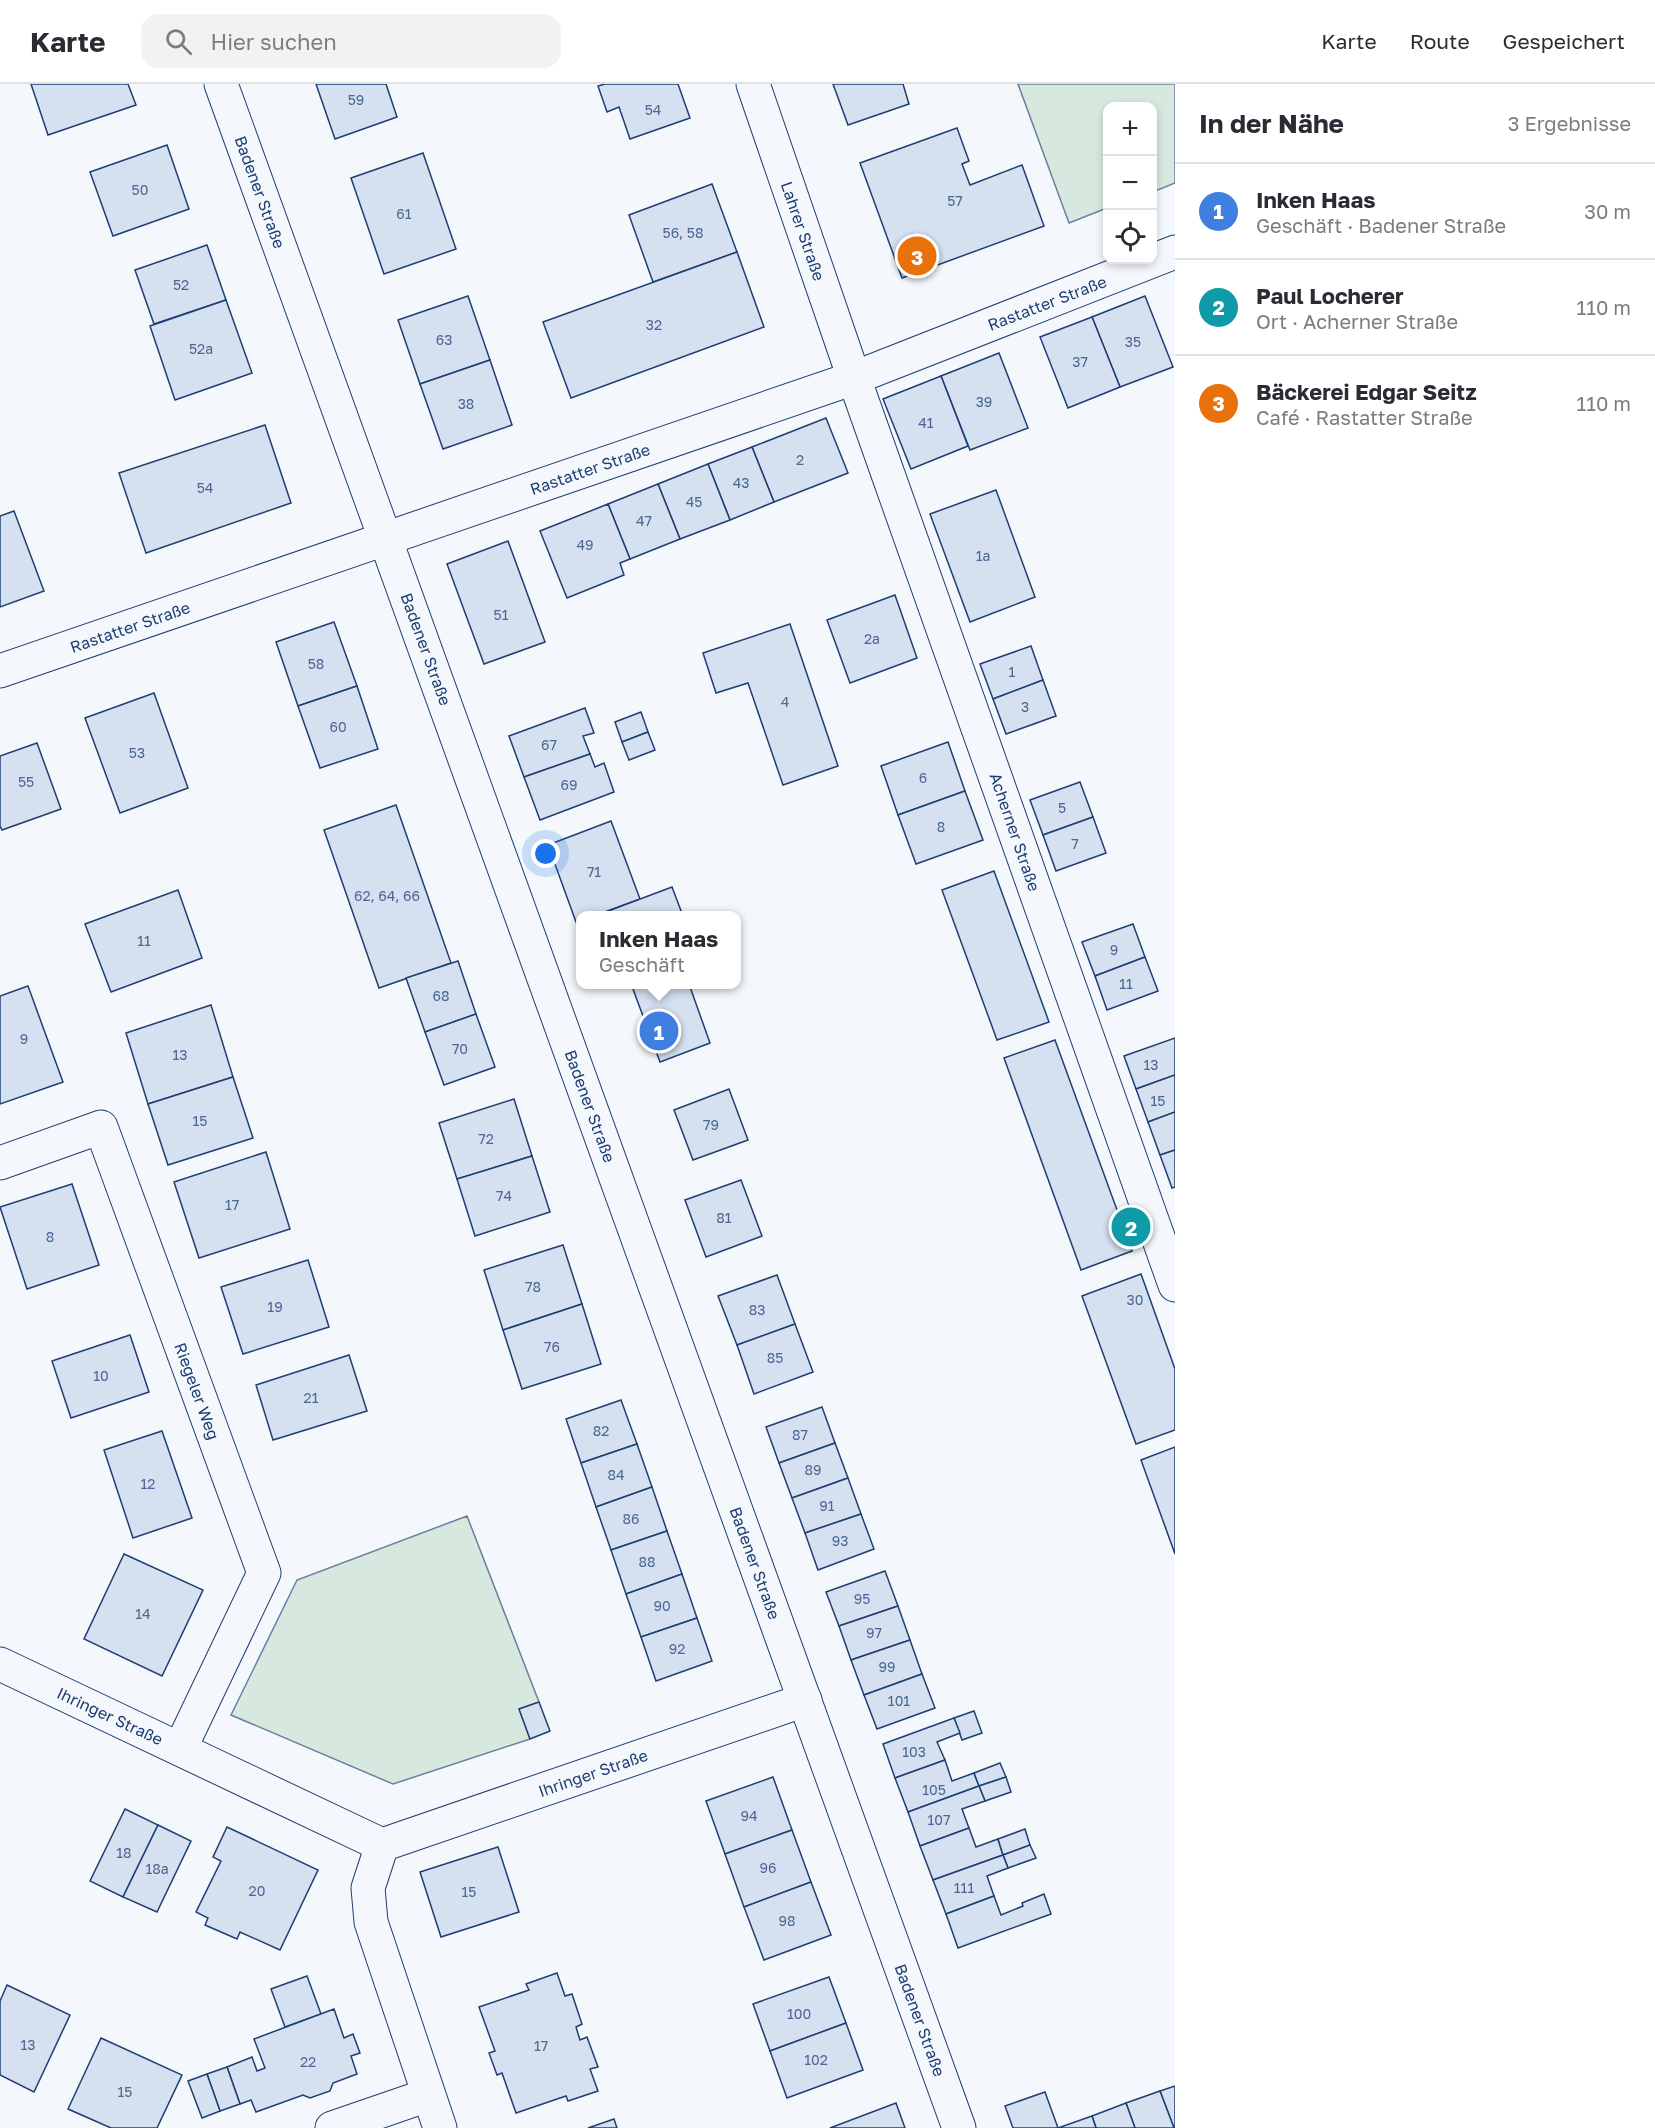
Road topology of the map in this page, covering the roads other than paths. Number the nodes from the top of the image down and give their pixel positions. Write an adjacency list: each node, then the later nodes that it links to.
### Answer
1 (221, 84): 5 (street, Badener Straße)
2 (753, 84): 4 (street, Lahrer Straße)
3 (1175, 252): 4 (street, Rastatter Straße)
4 (854, 378): 5 (street, Rastatter Straße); 8 (street, Acherner Straße)
5 (387, 540): 6 (street, Rastatter Straße); 10 (street, Badener Straße)
6 (0, 671)
7 (0, 1163): 11 (street, Riegeler Weg)
8 (1175, 1285)
9 (0, 1664): 11 (street, Ihringer Straße)
10 (805, 1700): 12 (street, Ihringer Straße); 16 (street, Badener Straße)
11 (180, 1749): 12 (street, Ihringer Straße)
12 (382, 1845): 13 (street)
13 (428, 2095): 14 (street); 15 (street)
14 (332, 2128)
15 (440, 2128)
16 (959, 2128)

